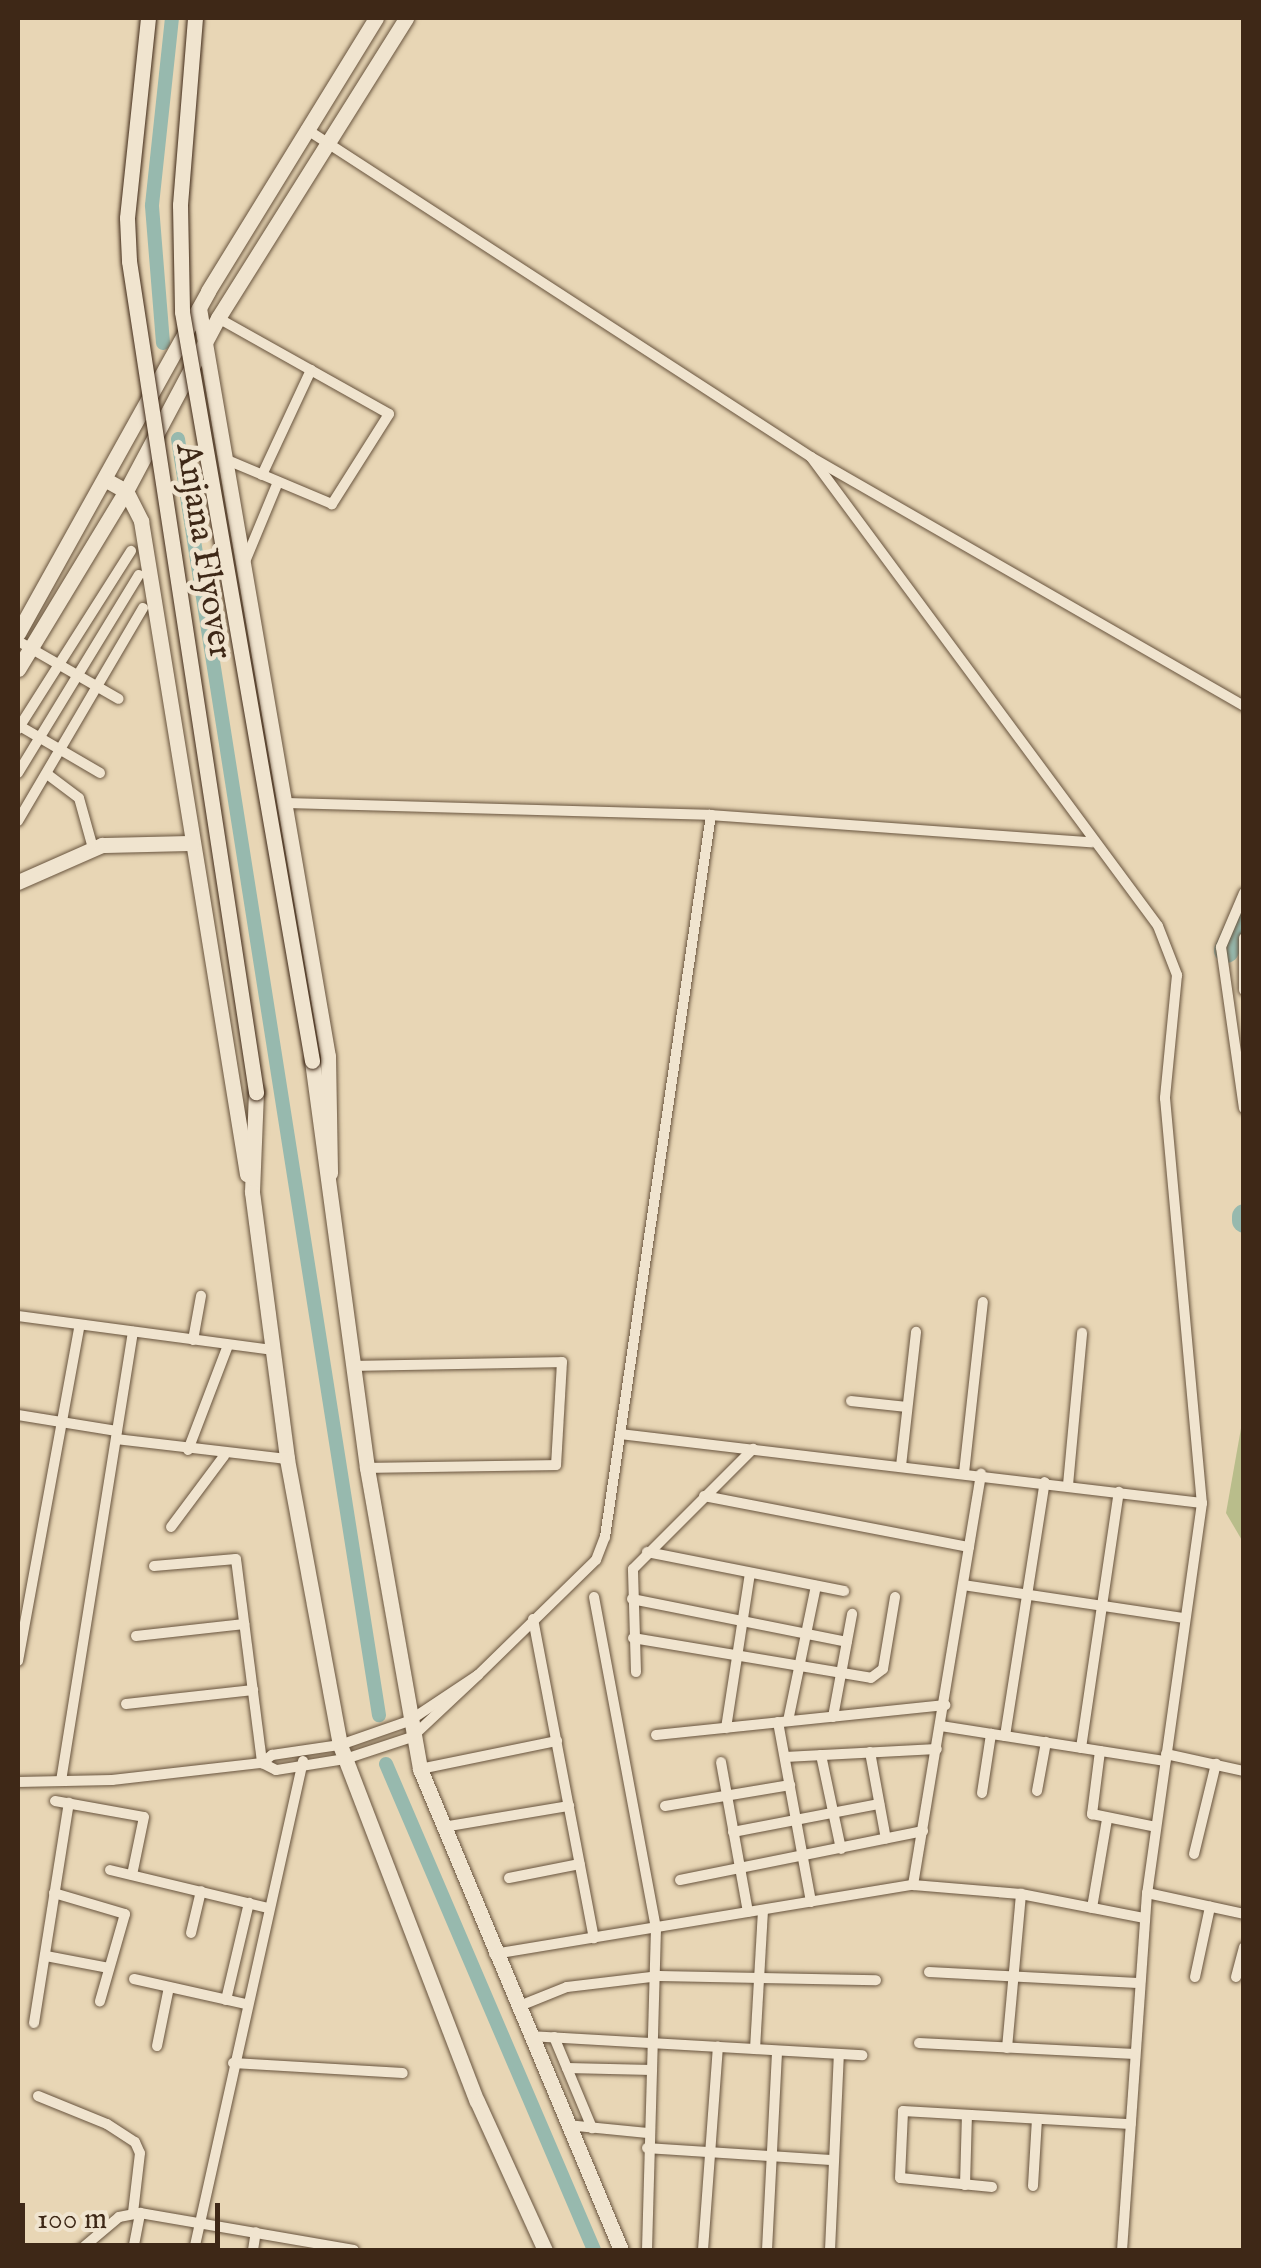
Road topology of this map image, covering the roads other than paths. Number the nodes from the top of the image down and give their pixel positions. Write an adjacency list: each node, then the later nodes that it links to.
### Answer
1 (148, 18): 46 (main road, Anjana Flyover, bridge)
2 (195, 18): 47 (main road, Anjana Flyover, bridge)
3 (376, 18): 5 (main road)
4 (406, 18): 6 (main road)
5 (306, 129): 6 (street); 7 (main road)
6 (326, 142): 8 (main road); 11 (street)
7 (199, 308): 9 (main road); 14 (main road)
8 (218, 318): 9 (main road); 10 (street)
9 (206, 343): 12 (main road); 16 (main road)
10 (311, 370): 13 (street); 15 (street)
11 (812, 457): 28 (street); 38 (street)
12 (224, 459): 13 (street); 18 (main road)
13 (262, 475): 15 (street)
14 (106, 480): 16 (main road); 21 (main road)
15 (278, 482): 18 (street)
16 (126, 491): 22 (main road); 39 (main road)
17 (131, 551): 23 (street)
18 (242, 568): 35 (main road)
19 (139, 575): 25 (street)
20 (143, 608): 26 (street)
21 (18, 633)
22 (24, 645): 23 (street); 24 (main road)
23 (58, 664): 25 (street); 29 (street)
24 (18, 669)
25 (79, 676): 26 (street); 30 (street)
26 (100, 688): 27 (street); 31 (street)
27 (119, 699)
28 (1244, 706)
29 (18, 727): 30 (street)
30 (40, 738): 31 (street); 33 (street)
31 (61, 750): 32 (street); 34 (street)
32 (100, 772)
33 (18, 773)
34 (46, 774): 36 (street); 40 (street)
35 (284, 804): 37 (street); 47 (main road)
36 (19, 814)
37 (711, 814): 38 (street); 64 (street)
38 (1092, 842): 78 (street)
39 (192, 843): 40 (main road); 46 (main road)
40 (93, 848): 41 (main road)
41 (18, 882)
42 (1244, 892): 45 (street)
43 (1244, 938): 44 (street)
44 (1244, 990)
45 (1244, 1108)
46 (252, 1192): 58 (main road)
47 (327, 1192): 59 (main road)
48 (201, 1296): 56 (street)
49 (983, 1302): 72 (street)
50 (19, 1316): 51 (street); 52 (street)
51 (78, 1327): 53 (street); 63 (street)
52 (18, 1330)
53 (133, 1332): 56 (street); 65 (street)
54 (916, 1332): 61 (street)
55 (1082, 1332): 75 (street)
56 (193, 1340): 57 (street)
57 (228, 1345): 58 (street); 67 (street)
58 (274, 1350): 69 (main road)
59 (355, 1366): 71 (main road); 71 (street)
60 (851, 1401): 61 (street)
61 (908, 1407): 70 (street)
62 (18, 1415): 63 (street)
63 (60, 1424): 65 (street); 102 (street)
64 (620, 1434): 66 (street); 94 (street)
65 (116, 1435): 67 (street); 134 (street)
66 (753, 1449): 70 (street); 77 (street)
67 (188, 1450): 68 (street)
68 (224, 1456): 69 (street); 79 (street)
69 (287, 1459): 123 (main road)
70 (901, 1466): 72 (street)
71 (367, 1468): 113 (main road)
72 (964, 1473): 73 (street)
73 (981, 1474): 74 (street); 80 (street)
74 (1045, 1482): 75 (street); 87 (street)
75 (1068, 1485): 76 (street)
76 (1119, 1492): 78 (street); 91 (street)
77 (704, 1496): 80 (street); 81 (street)
78 (1202, 1503): 93 (street)
79 (171, 1528)
80 (969, 1547): 84 (street)
81 (647, 1552): 83 (street); 90 (street)
82 (154, 1566): 96 (street)
83 (750, 1573): 85 (street); 95 (street)
84 (962, 1585): 87 (street); 108 (street)
85 (816, 1586): 86 (street); 97 (street)
86 (844, 1592)
87 (1028, 1595): 91 (street); 116 (street)
88 (594, 1597): 178 (street)
89 (895, 1597): 105 (street)
90 (632, 1599): 95 (street); 99 (street)
91 (1103, 1606): 93 (street); 119 (street)
92 (852, 1614): 100 (street)
93 (1185, 1618): 127 (street)
94 (534, 1619): 113 (street); 117 (street)
95 (742, 1621): 97 (street); 101 (street)
96 (244, 1624): 98 (street); 106 (street)
97 (806, 1634): 100 (street); 103 (street)
98 (136, 1636)
99 (633, 1638): 101 (street); 104 (street)
100 (847, 1642): 105 (street)
101 (736, 1658): 103 (street); 112 (street)
102 (18, 1661)
103 (799, 1671): 105 (street); 110 (street)
104 (636, 1672)
105 (840, 1678): 109 (street)
106 (253, 1690): 107 (street); 129 (street)
107 (126, 1704)
108 (945, 1705): 109 (street); 111 (street)
109 (833, 1716): 110 (street)
110 (783, 1722): 112 (street); 126 (street)
111 (941, 1726): 114 (street); 120 (street)
112 (726, 1728): 115 (street)
113 (410, 1729): 123 (street); 132 (main road)
114 (991, 1734): 116 (street); 139 (street)
115 (656, 1735)
116 (1005, 1736): 118 (street)
117 (557, 1741): 132 (street); 144 (street)
118 (1046, 1742): 119 (street); 138 (street)
119 (1080, 1748): 122 (street)
120 (937, 1749): 124 (street); 152 (street)
121 (307, 1750): 123 (street); 129 (street); 131 (street)
122 (1100, 1751): 127 (street); 148 (street)
123 (342, 1752): 131 (street); 238 (main road)
124 (870, 1752): 125 (street); 143 (street)
125 (821, 1755): 126 (street); 147 (street)
126 (785, 1757): 137 (street)
127 (1166, 1758): 130 (street); 150 (street)
128 (721, 1762): 140 (street)
129 (262, 1763): 131 (street); 135 (street)
130 (1216, 1764): 133 (street); 156 (street)
131 (300, 1766): 172 (street)
132 (420, 1769): 151 (main road)
133 (1244, 1771)
134 (60, 1781): 135 (street); 136 (street)
135 (94, 1781): 146 (street)
136 (18, 1782)
137 (790, 1785): 140 (street); 149 (street)
138 (1038, 1792)
139 (982, 1794)
140 (727, 1796): 145 (street); 153 (street)
141 (55, 1801): 142 (street)
142 (69, 1804): 146 (street); 166 (street)
143 (879, 1804): 147 (street); 154 (street)
144 (569, 1806): 151 (street); 158 (street)
145 (665, 1806)
146 (92, 1807): 161 (street)
147 (833, 1813): 149 (street); 155 (street)
148 (1107, 1819): 150 (street); 173 (street)
149 (796, 1820): 153 (street); 157 (street)
150 (1156, 1826): 167 (street)
151 (443, 1827): 182 (main road)
152 (923, 1831): 154 (street); 164 (street)
153 (734, 1832): 159 (street)
154 (886, 1839): 155 (street)
155 (841, 1849): 157 (street)
156 (1194, 1854)
157 (803, 1858): 159 (street); 169 (street)
158 (580, 1864): 162 (street); 180 (street)
159 (740, 1869): 163 (street); 175 (street)
160 (110, 1870): 161 (street)
161 (132, 1875): 165 (street)
162 (509, 1878)
163 (680, 1880)
164 (913, 1885): 168 (street); 169 (street)
165 (201, 1891): 170 (street); 179 (street)
166 (54, 1893): 183 (street); 184 (street)
167 (1147, 1893): 171 (street); 177 (street)
168 (1021, 1894): 173 (street); 188 (street)
169 (810, 1902): 174 (street)
170 (248, 1903): 172 (street); 196 (street)
171 (1210, 1907): 176 (street); 189 (street)
172 (268, 1908): 197 (street)
173 (1092, 1908): 177 (street)
174 (763, 1910): 175 (street); 187 (street)
175 (748, 1912): 178 (street)
176 (1244, 1914)
177 (1145, 1918): 193 (street)
178 (656, 1928): 180 (street); 186 (street)
179 (191, 1933)
180 (594, 1938): 182 (street)
181 (1244, 1947): 190 (street)
182 (494, 1954): 198 (main road)
183 (46, 1956): 184 (street); 199 (street)
184 (109, 1968): 195 (street)
185 (930, 1972): 188 (street)
186 (660, 1976): 187 (street); 198 (street); 202 (street)
187 (759, 1976): 192 (street); 207 (street)
188 (1013, 1976): 193 (street); 206 (street)
189 (1194, 1977)
190 (1236, 1977)
191 (134, 1979): 194 (street)
192 (876, 1980)
193 (1138, 1983): 210 (street)
194 (169, 1987): 196 (street); 204 (street)
195 (100, 2000)
196 (226, 2000): 197 (street)
197 (246, 2004): 212 (street)
198 (516, 2007): 200 (main road)
199 (34, 2024)
200 (528, 2036): 201 (street); 220 (main road)
201 (554, 2037): 202 (street); 213 (street)
202 (654, 2043): 205 (street); 214 (street)
203 (919, 2043): 206 (street)
204 (157, 2046)
205 (718, 2047): 207 (street); 224 (street)
206 (1007, 2048): 210 (street)
207 (755, 2049): 208 (street)
208 (778, 2051): 209 (street); 225 (street)
209 (839, 2054): 211 (street); 226 (street)
210 (1134, 2054): 219 (street)
211 (862, 2055)
212 (233, 2063): 215 (street); 231 (street)
213 (567, 2068): 214 (street); 221 (street)
214 (652, 2070): 222 (street)
215 (403, 2074)
216 (38, 2096): 230 (street)
217 (967, 2115): 218 (street); 227 (street); 227 (street)
218 (1037, 2118): 219 (street); 228 (street)
219 (1131, 2124): 244 (street)
220 (567, 2126): 221 (street); 239 (main road)
221 (592, 2128): 222 (street)
222 (648, 2133): 223 (street)
223 (647, 2148): 224 (street); 240 (street)
224 (710, 2152): 225 (street); 241 (street)
225 (772, 2156): 226 (street); 242 (street)
226 (834, 2160): 243 (street)
227 (965, 2185): 229 (street)
228 (1033, 2186)
229 (992, 2187)
230 (136, 2213): 231 (street); 233 (street); 234 (street)
231 (199, 2221): 232 (street); 235 (street)
232 (256, 2232): 236 (street); 237 (street)
233 (80, 2250)
234 (134, 2250)
235 (194, 2250)
236 (253, 2250)
237 (354, 2250)
238 (545, 2250)
239 (621, 2250)
240 (647, 2250)
241 (704, 2250)
242 (768, 2250)
243 (830, 2250)
244 (1122, 2250)

